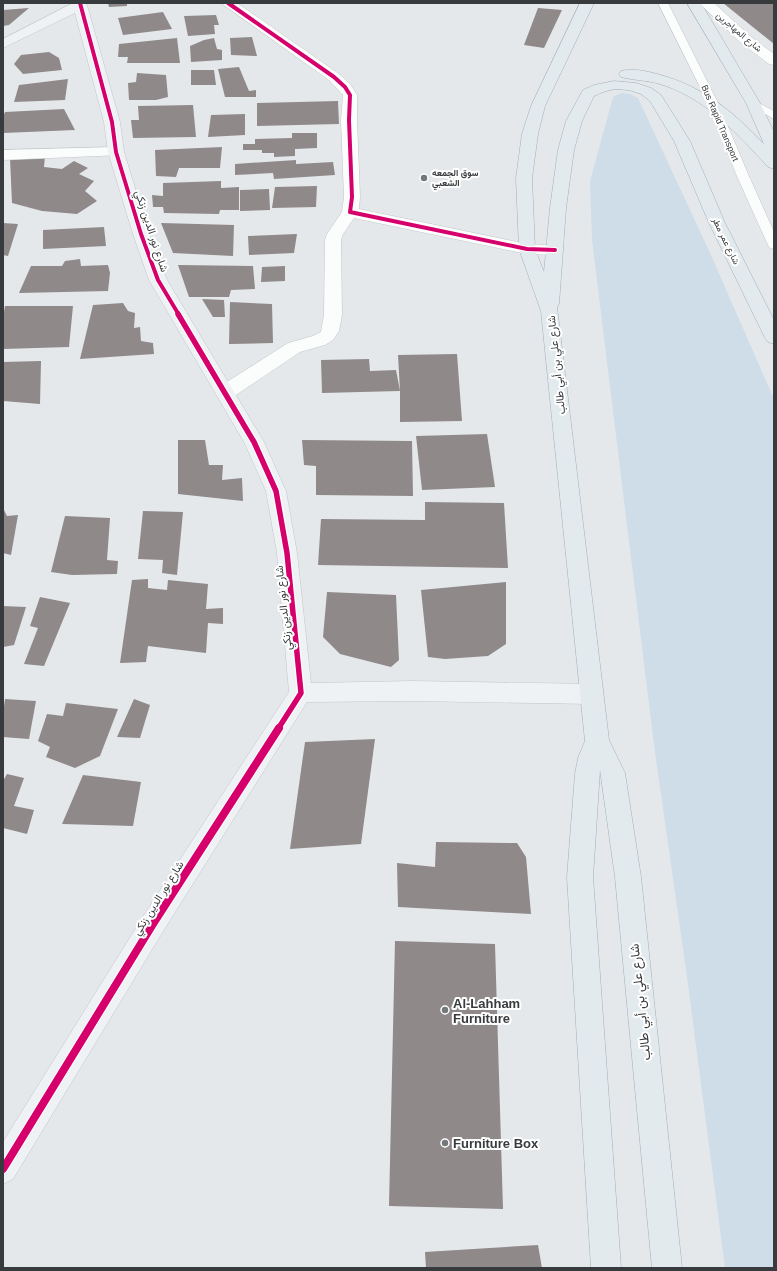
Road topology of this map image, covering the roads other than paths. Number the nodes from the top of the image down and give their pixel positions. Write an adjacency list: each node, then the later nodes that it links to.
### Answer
1 (228, 3): 17 (street)
2 (587, 3): 19 (main road, شارع علي بن أبي طالب)
3 (663, 3): 11 (lane, Bus Rapid Transport)
4 (694, 3): 10 (main road)
5 (706, 3): 8 (street, شارع المهاجرين)
6 (80, 4): 7 (street); 14 (street, شارع نور الدين زنكي)
7 (3, 44)
8 (774, 61)
9 (588, 93): 11 (main road); 20 (main road); 22 (main road, شارع عمر مطر)
10 (752, 103): 12 (lane); 13 (main road)
11 (714, 105): 16 (main road); 18 (lane, Bus Rapid Transport)
12 (774, 116)
13 (774, 149)
14 (116, 152): 15 (street); 23 (street, شارع نور الدين زنكي)
15 (3, 155)
16 (774, 164)
17 (350, 212): 19 (street); 23 (street)
18 (774, 245)
19 (527, 249): 20 (street); 21 (main road, شارع علي بن أبي طالب)
20 (555, 250): 21 (main road)
21 (550, 311): 25 (main road, شارع علي بن أبي طالب)
22 (774, 338)
23 (226, 392): 24 (street, شارع نور الدين زنكي)
24 (301, 693): 25 (street); 27 (street, شارع نور الدين زنكي)
25 (591, 694): 26 (main road, شارع علي بن أبي طالب)
26 (597, 741): 28 (main road, شارع علي بن أبي طالب); 29 (main road, شارع علي بن أبي طالب)
27 (3, 1169)
28 (606, 1268)
29 (667, 1268)

